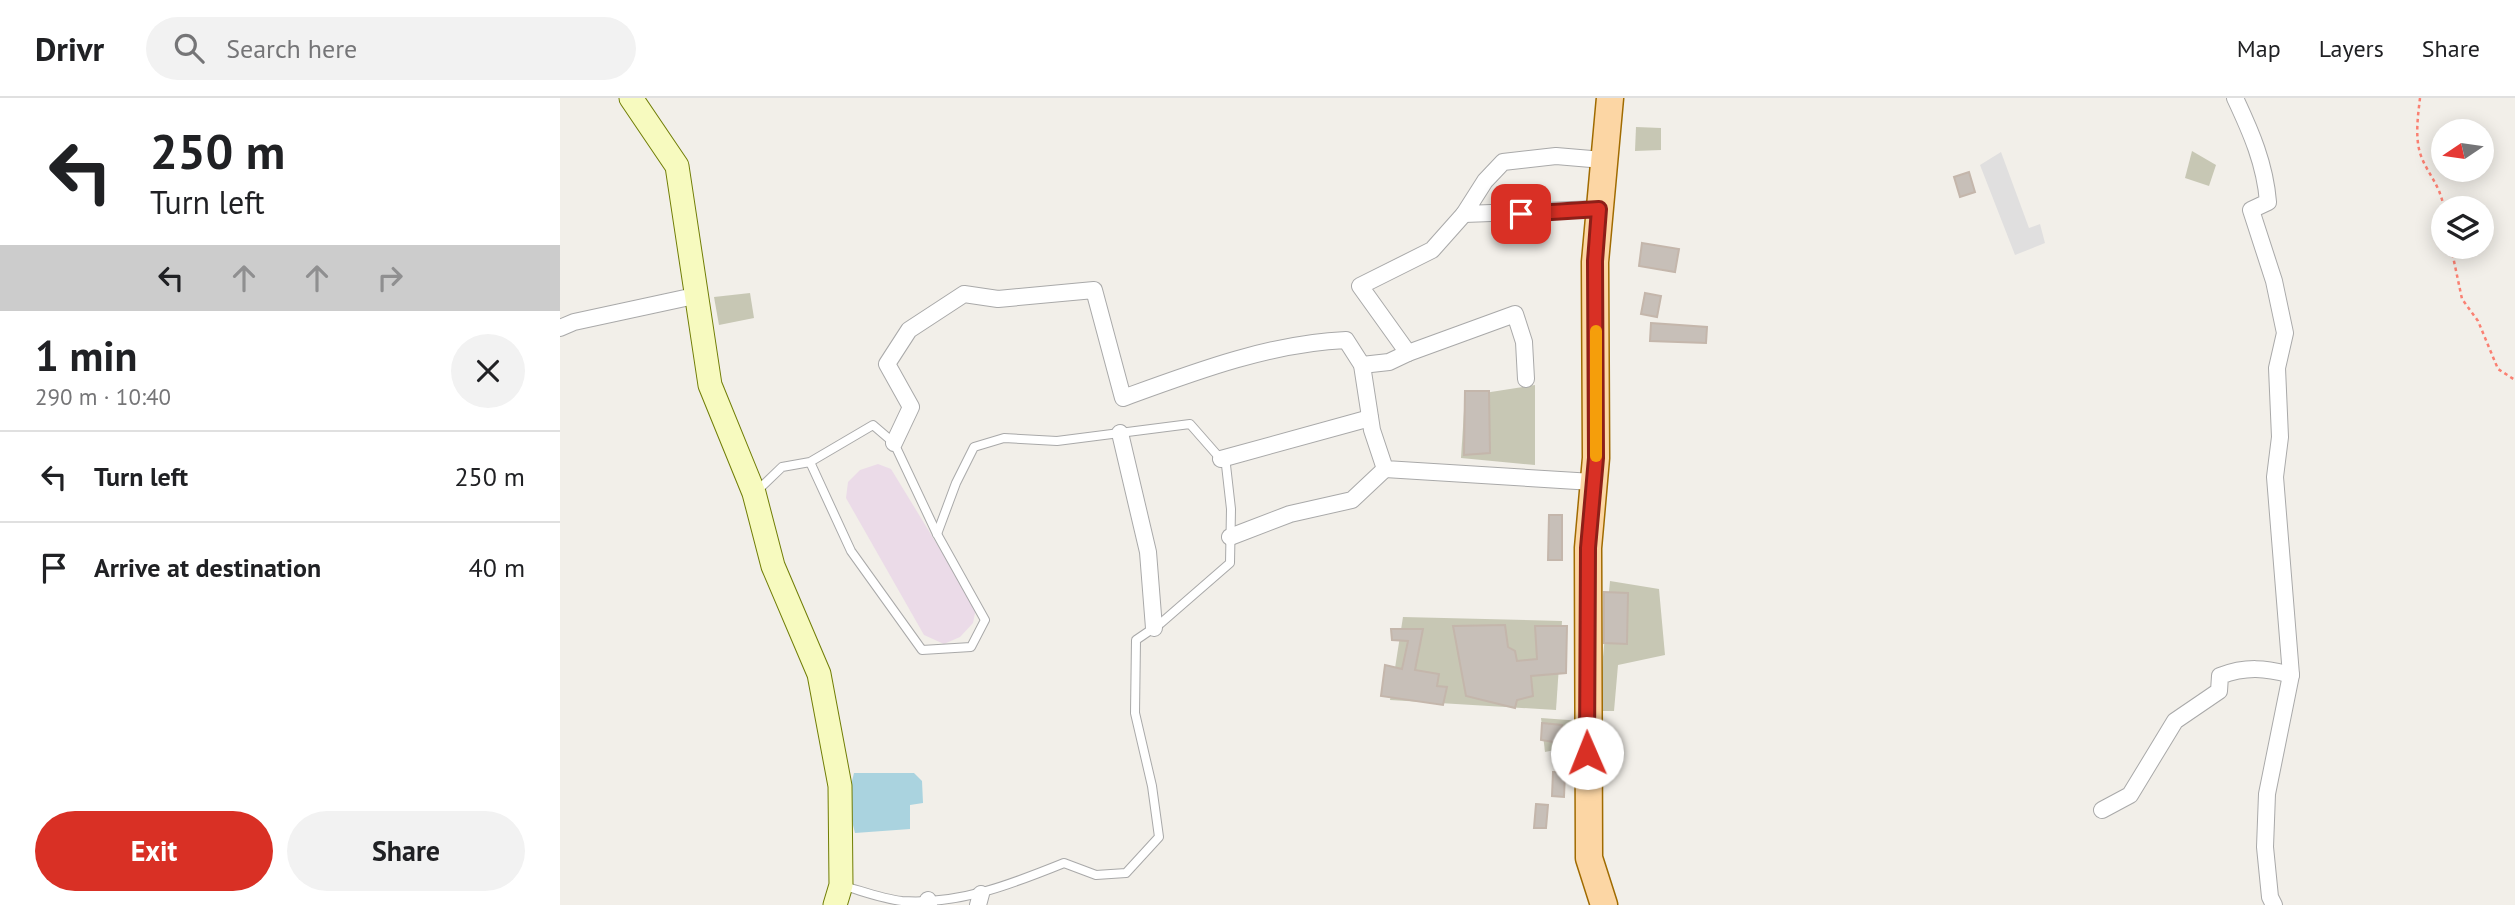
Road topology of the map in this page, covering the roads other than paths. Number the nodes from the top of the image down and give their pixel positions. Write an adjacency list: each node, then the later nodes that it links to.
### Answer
1 (631, 98): 7 (main road)
2 (1610, 98): 4 (main road)
3 (2235, 98): 23 (street)
4 (1603, 160): 5 (main road); 6 (street)
5 (1599, 209): 6 (street); 18 (main road)
6 (1464, 214): 9 (street)
7 (699, 295): 8 (street); 19 (main road)
8 (560, 328)
9 (1408, 353): 10 (street); 11 (street)
10 (1362, 365): 12 (street); 14 (street)
11 (1526, 379)
12 (1370, 418): 15 (street); 17 (street)
13 (1120, 433): 15 (lane); 20 (lane); 22 (street)
14 (894, 443): 16 (lane); 20 (lane)
15 (1221, 459): 21 (lane)
16 (810, 461): 19 (lane); 20 (lane)
17 (1385, 469): 18 (street); 21 (street)
18 (1593, 482): 28 (main road)
19 (754, 493): 25 (main road)
20 (937, 534)
21 (1230, 537): 22 (lane)
22 (1154, 628): 26 (lane)
23 (2291, 675): 24 (street); 29 (street)
24 (2102, 810)
25 (838, 895): 27 (lane)
26 (979, 899): 27 (lane)
27 (929, 903)
28 (1604, 905)
29 (2274, 905)

